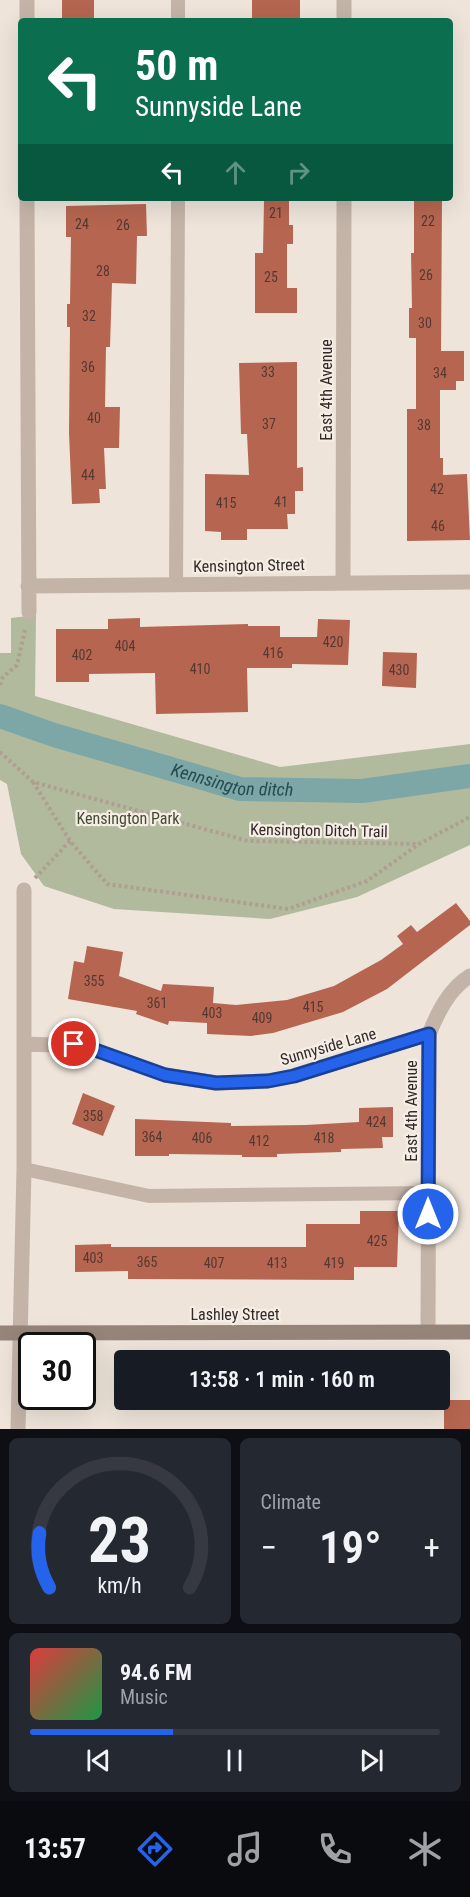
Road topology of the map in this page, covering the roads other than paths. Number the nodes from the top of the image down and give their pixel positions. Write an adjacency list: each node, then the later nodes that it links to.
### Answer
1 (27, 0): 4 (street)
2 (178, 0): 5 (lane)
3 (344, 0): 6 (street)
4 (27, 18)
5 (178, 18)
6 (344, 18)
7 (27, 201): 13 (street)
8 (178, 201): 12 (lane)
9 (344, 201): 10 (street, East 4th Avenue)
10 (343, 581): 11 (street, Kensington Street); 12 (street, Kensington Street)
11 (470, 582)
12 (176, 584): 13 (street, Kensington Street)
13 (28, 586): 14 (street)
14 (29, 612)
15 (24, 890): 18 (street)
16 (470, 976): 17 (street)
17 (429, 1034): 18 (street, Sunnyside Lane); 20 (street, East 4th Avenue)
18 (24, 1044): 19 (street)
19 (24, 1169): 20 (lane); 21 (street)
20 (428, 1193): 22 (street, East 4th Avenue)
21 (22, 1332)
22 (428, 1332): 23 (main road, Lashley Street); 26 (main road, Lashley Street)
23 (470, 1332)
24 (0, 1333): 25 (main road, Lashley Street)
25 (18, 1333)
26 (96, 1333)
27 (19, 1410): 28 (street)
28 (18, 1429)

